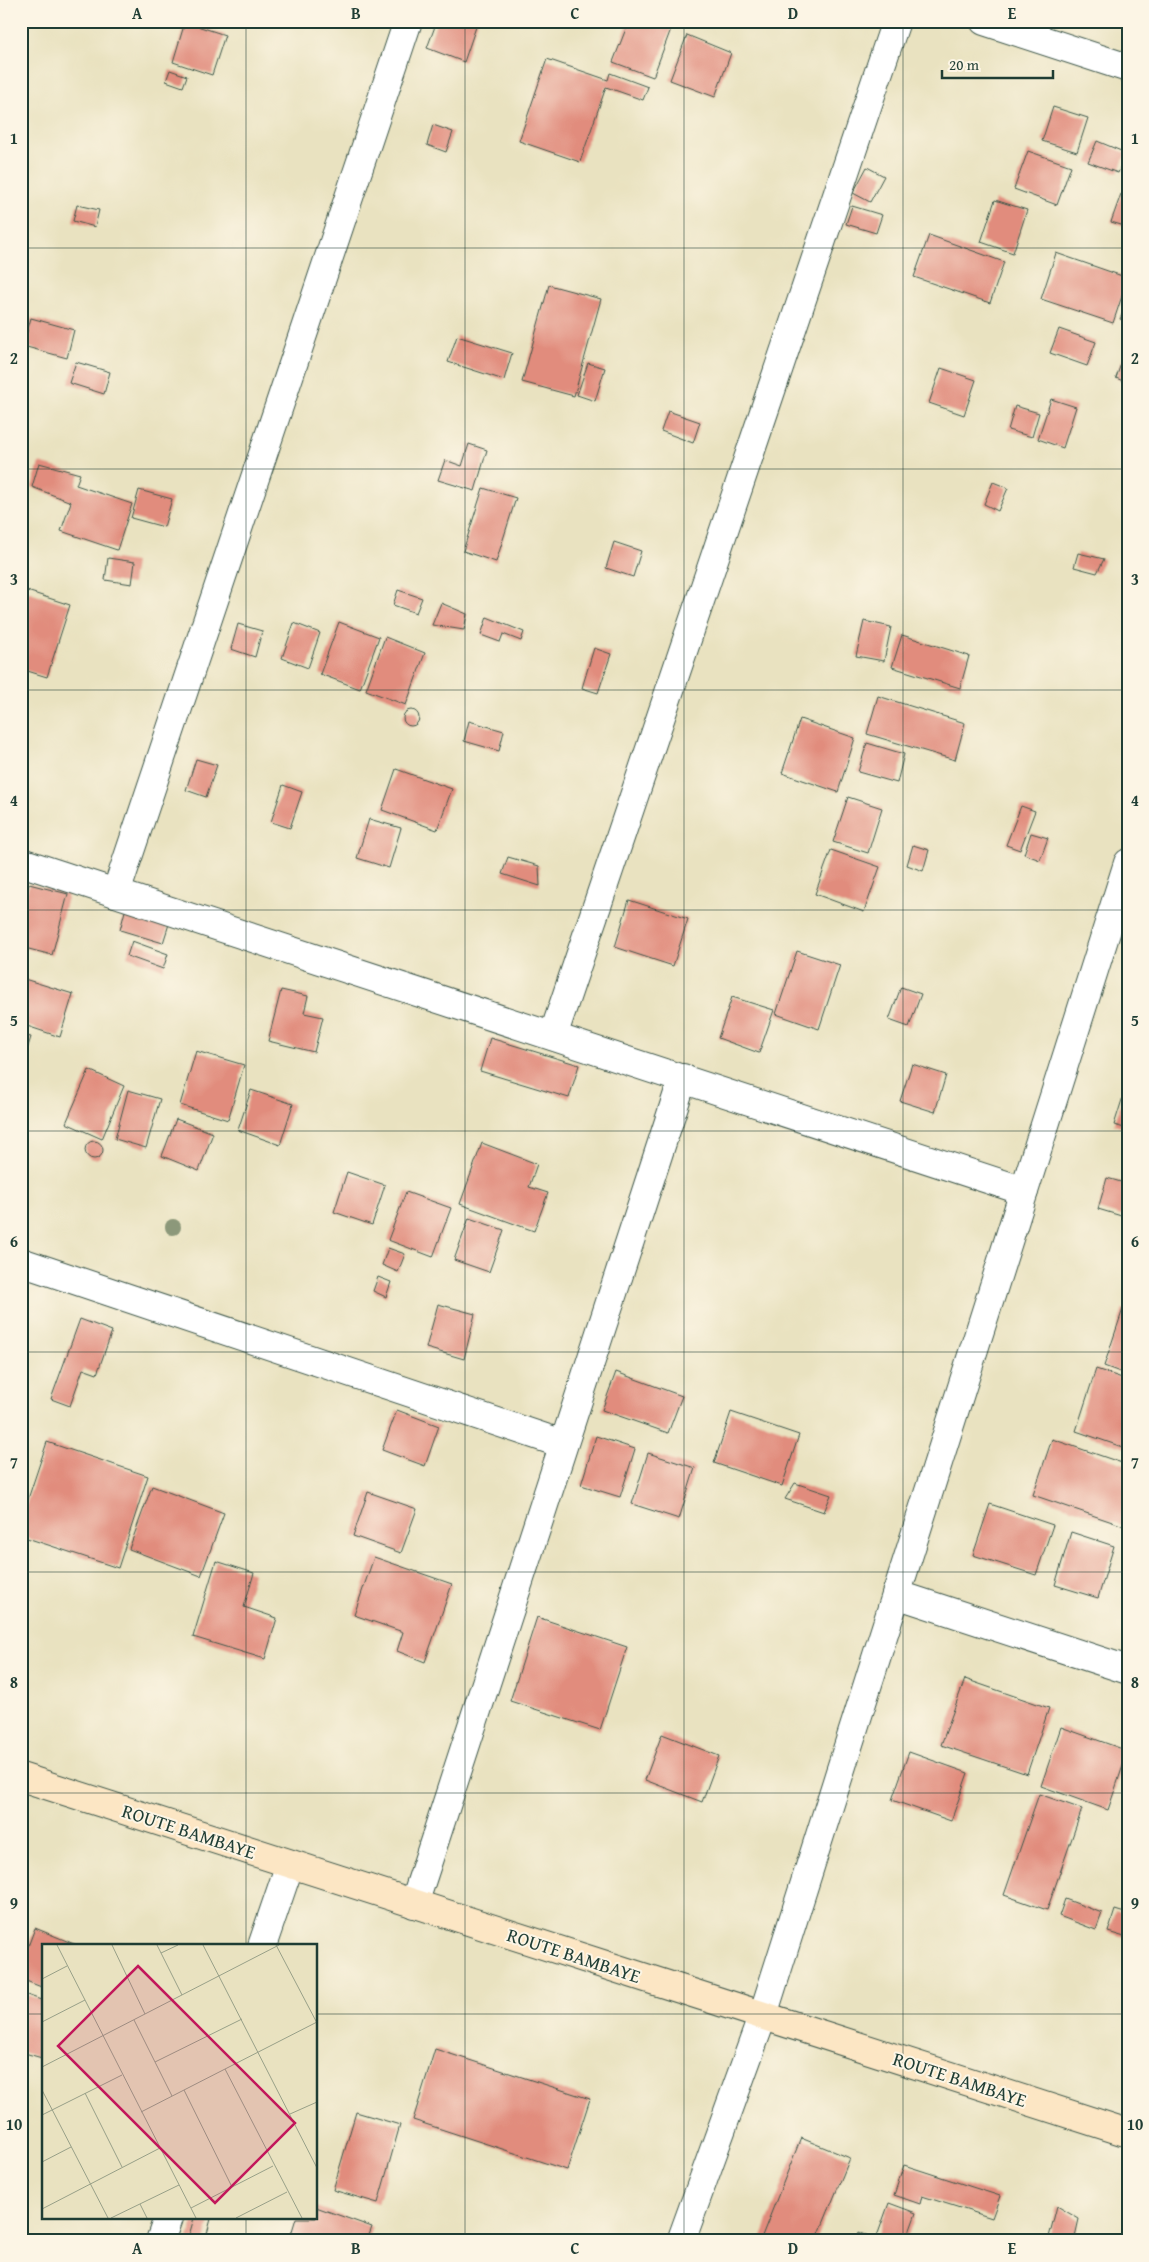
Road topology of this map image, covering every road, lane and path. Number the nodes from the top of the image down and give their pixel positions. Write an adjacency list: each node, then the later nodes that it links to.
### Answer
1 (408, 21): 7 (street)
2 (896, 21): 8 (street)
3 (984, 21): 4 (street)
4 (1128, 68)
5 (21, 862): 7 (street)
6 (1128, 863): 10 (street)
7 (116, 893): 8 (street)
8 (553, 1036): 9 (street)
9 (683, 1078): 10 (street); 12 (street)
10 (1024, 1191): 13 (street)
11 (21, 1262): 12 (street)
12 (563, 1444): 17 (street)
13 (896, 1594): 14 (street); 19 (street)
14 (1128, 1670)
15 (21, 1777): 16 (street, ROUTE BAMBAYE)
16 (290, 1864): 17 (street, ROUTE BAMBAYE); 18 (street)
17 (414, 1904): 19 (street, ROUTE BAMBAYE)
18 (263, 1944)
19 (763, 2015): 20 (street, ROUTE BAMBAYE); 23 (street)
20 (1128, 2133)
21 (167, 2220): 22 (street)
22 (160, 2241)
23 (681, 2241)

